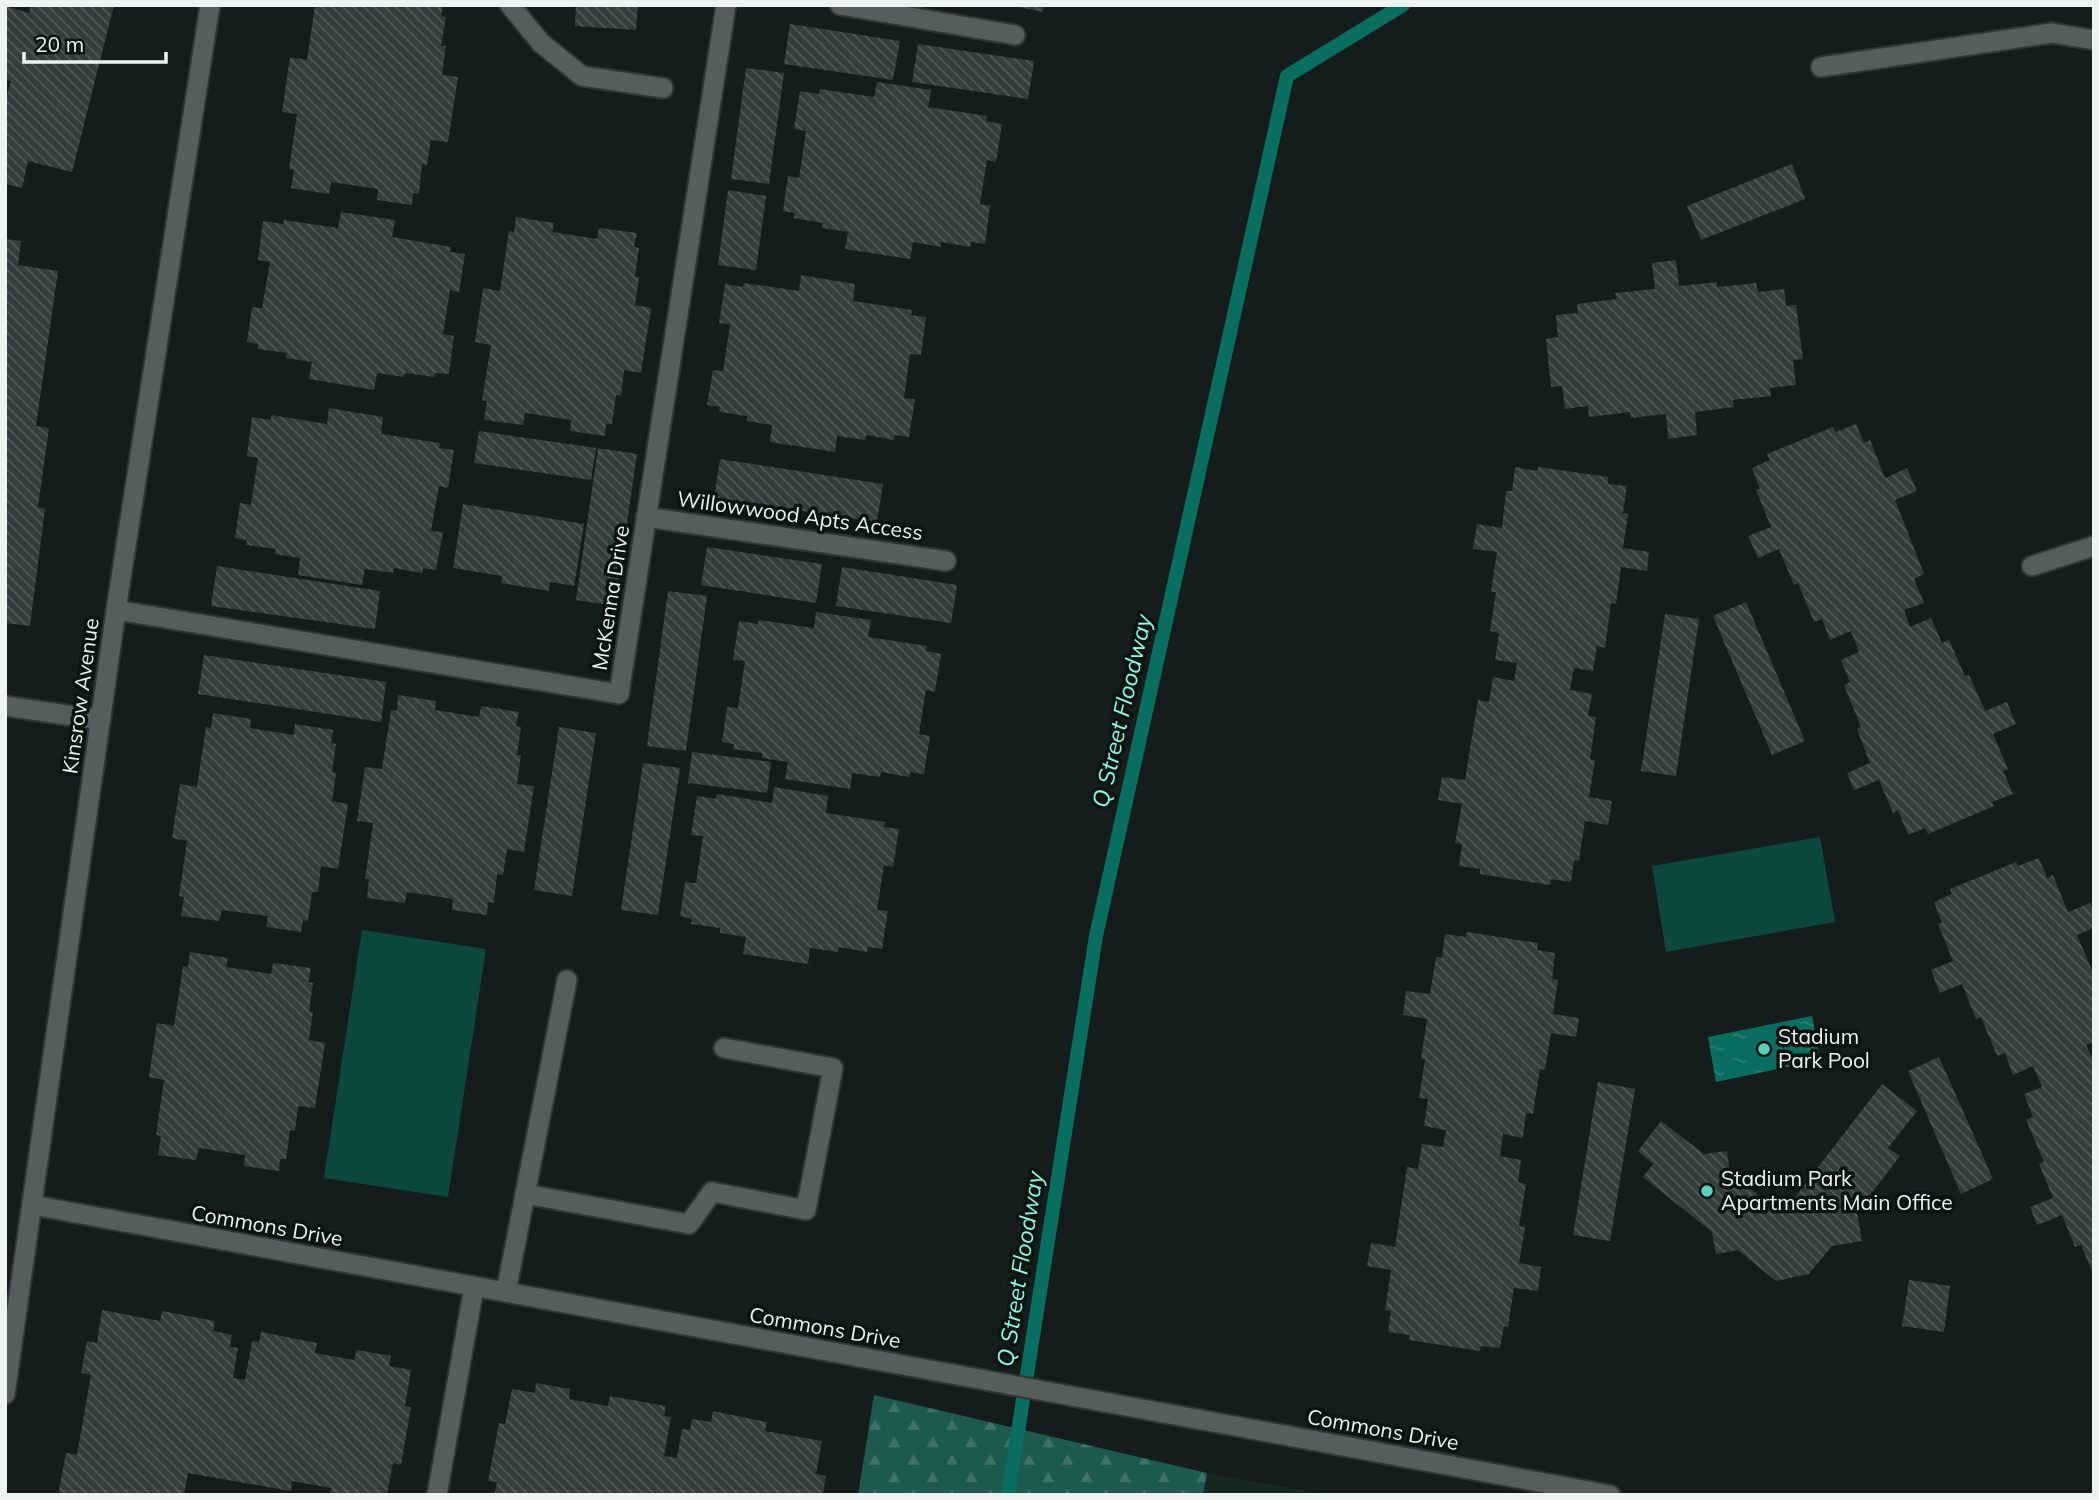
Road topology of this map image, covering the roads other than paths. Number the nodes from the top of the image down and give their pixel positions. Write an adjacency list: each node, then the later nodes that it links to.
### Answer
1 (210, 5): 13 (street, Kinsrow Avenue)
2 (510, 5): 8 (street)
3 (726, 5): 9 (street, McKenna Drive)
4 (840, 5): 5 (street)
5 (1015, 35)
6 (2094, 40): 7 (street)
7 (1821, 67)
8 (663, 88)
9 (646, 517): 11 (street, Willowwood Apts Access); 13 (street, McKenna Drive)
10 (2094, 546): 12 (street)
11 (946, 561)
12 (2032, 566)
13 (116, 610): 15 (street, Kinsrow Avenue)
14 (5, 706): 15 (street)
15 (101, 720): 19 (street, Kinsrow Avenue)
16 (567, 980): 18 (street)
17 (724, 1048): 18 (street)
18 (525, 1194): 21 (street)
19 (32, 1205): 20 (street, Commons Drive); 22 (street, Kinsrow Avenue)
20 (474, 1287): 21 (street, Commons Drive); 23 (street)
21 (506, 1292): 24 (street, Commons Drive)
22 (5, 1394)
23 (437, 1495)
24 (1610, 1495)

